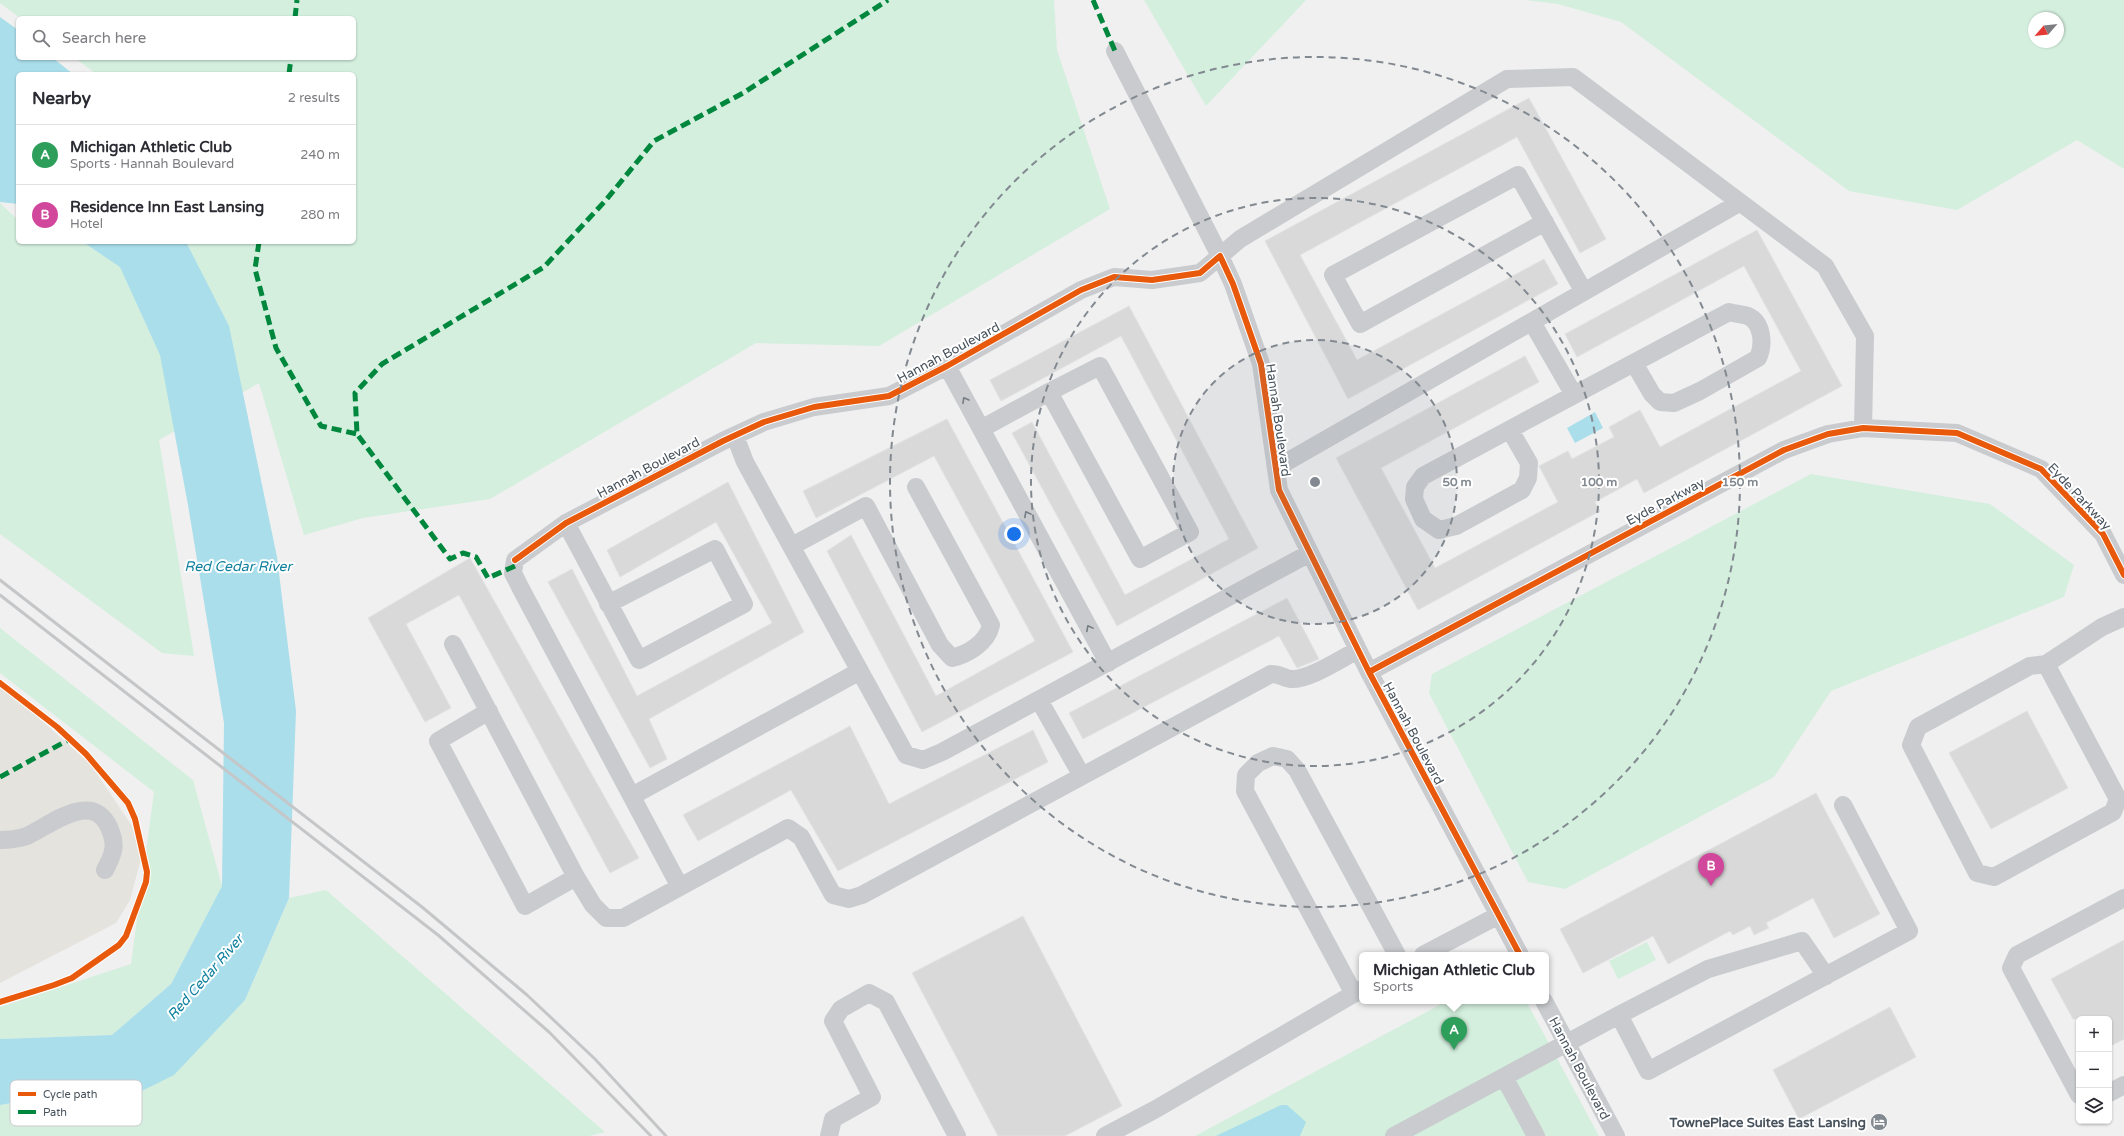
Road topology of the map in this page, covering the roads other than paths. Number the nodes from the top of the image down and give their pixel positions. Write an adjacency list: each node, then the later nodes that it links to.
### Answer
1 (1115, 51): 4 (street)
2 (1739, 203): 4 (street); 5 (street); 11 (street)
3 (1544, 222): 3 (street); 5 (street)
4 (1220, 256): 8 (street, Hannah Boulevard); 15 (street, Hannah Boulevard)
5 (1584, 292): 6 (street)
6 (1532, 322): 10 (street); 15 (street)
7 (1634, 363): 7 (street); 10 (street)
8 (946, 366): 12 (street, one-way to 8); 14 (street, Hannah Boulevard)
9 (1049, 392): 9 (street); 12 (street)
10 (1574, 395): 13 (street)
11 (1863, 428): 20 (street, Eyde Parkway); 28 (street, Eyde Parkway)
12 (981, 429): 25 (street, one-way to 12)
13 (1510, 430): 13 (street)
14 (735, 436): 17 (street, Hannah Boulevard); 18 (street)
15 (1276, 468): 19 (street, Hannah Boulevard)
16 (916, 487): 18 (street)
17 (566, 523): 21 (street); 32 (street, Hannah Boulevard)
18 (792, 546): 27 (street)
19 (1310, 553): 24 (street, Hannah Boulevard); 25 (street)
20 (2124, 575)
21 (608, 604): 21 (street)
22 (2124, 617): 26 (street)
23 (453, 644): 30 (street)
24 (1358, 650): 28 (street, Hannah Boulevard); 31 (street)
25 (1108, 663): 29 (street)
26 (2046, 664): 26 (street)
27 (860, 671): 29 (street); 32 (street)
28 (1369, 672): 39 (street, Hannah Boulevard)
29 (1039, 700): 31 (street)
30 (489, 711): 36 (street); 36 (street)
31 (1082, 776): 37 (street)
32 (632, 796): 37 (street)
33 (1843, 805): 43 (street)
34 (0, 840): 35 (street)
35 (105, 870)
36 (576, 877): 37 (street)
37 (680, 887)
38 (2124, 898): 50 (street)
39 (1498, 915): 41 (street); 42 (street, Hannah Boulevard)
40 (1395, 952): 44 (street)
41 (1429, 952)
42 (1518, 952)
43 (1826, 976): 46 (street); 46 (street)
44 (1358, 992): 54 (street)
45 (1546, 1004): 47 (street, Hannah Boulevard)
46 (1619, 1015): 47 (street)
47 (1567, 1044): 48 (street); 57 (street, Hannah Boulevard)
48 (1504, 1077): 55 (street); 56 (street)
49 (2124, 1086): 51 (street)
50 (2076, 1089)
51 (2112, 1092)
52 (829, 1136): 53 (street)
53 (957, 1136)
54 (1105, 1136)
55 (1394, 1136)
56 (1536, 1136)
57 (1616, 1136)

